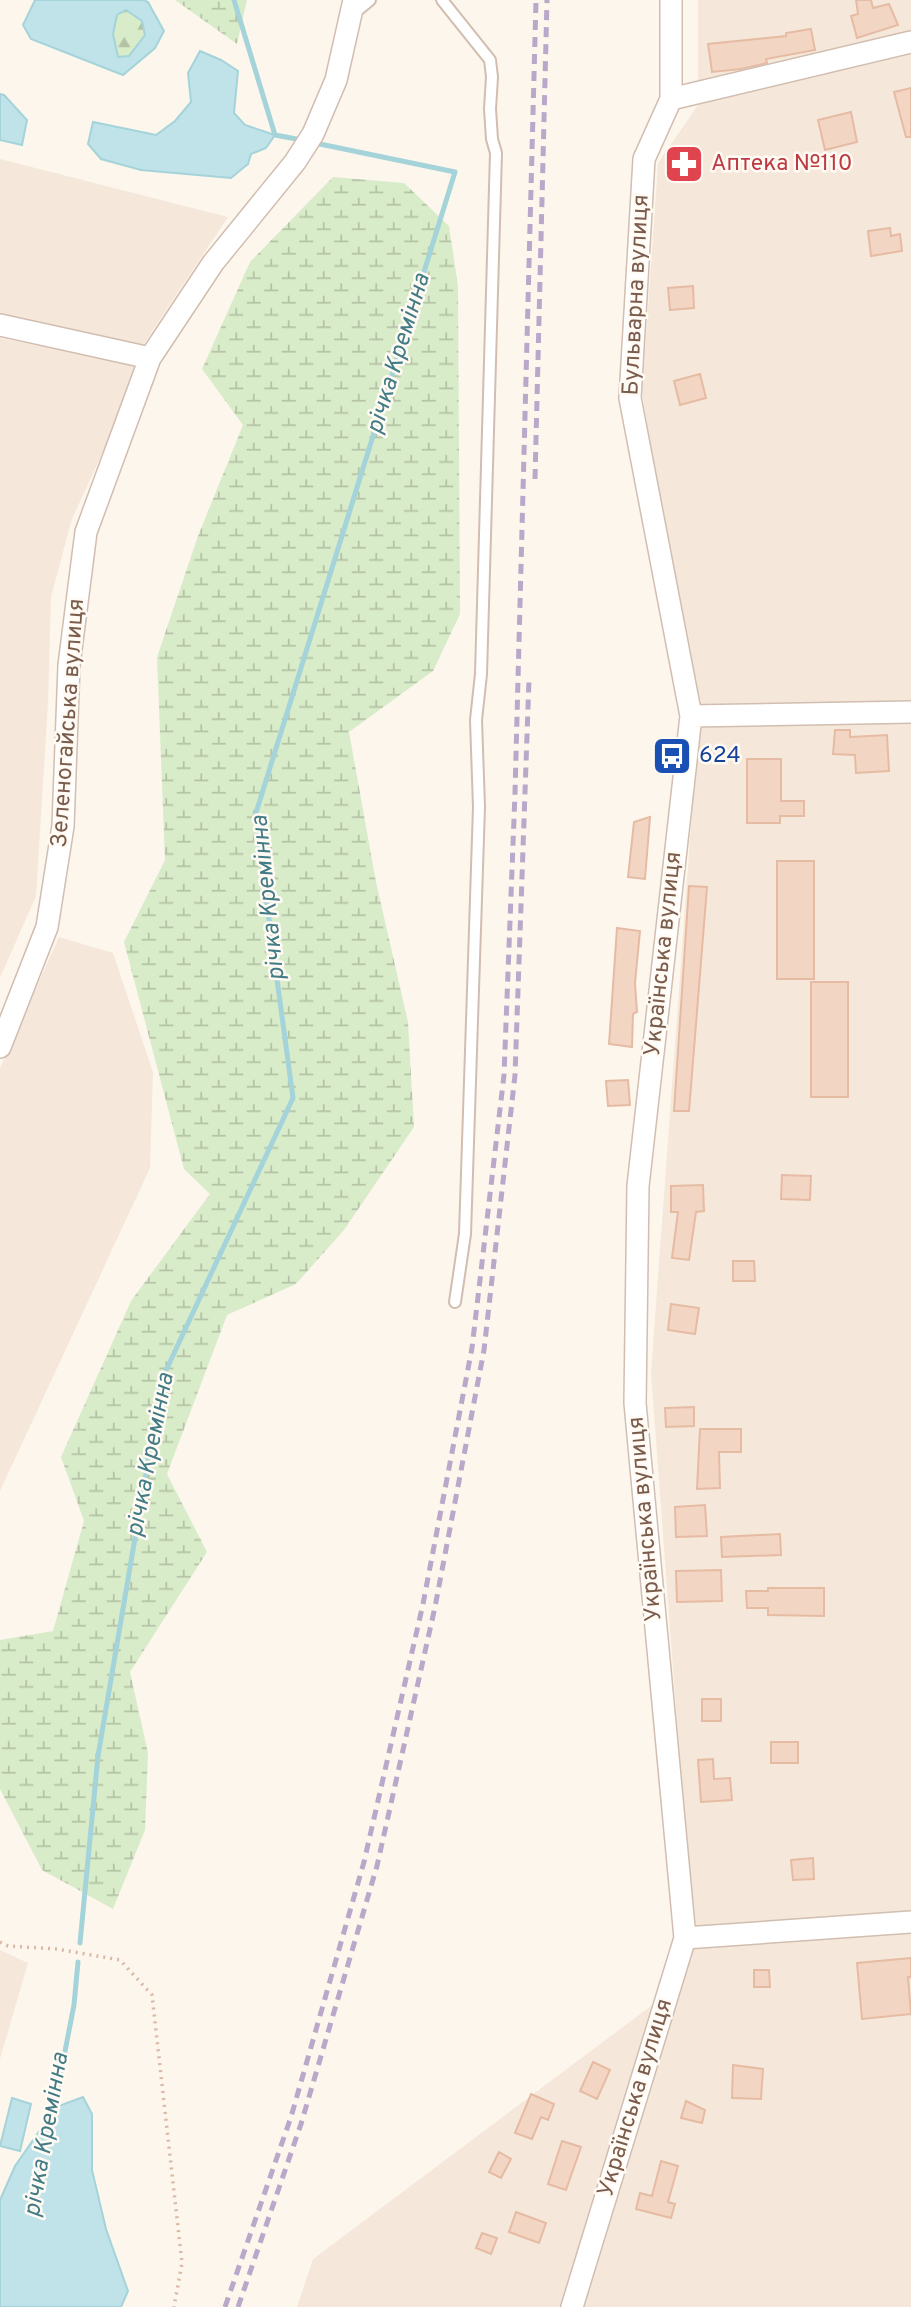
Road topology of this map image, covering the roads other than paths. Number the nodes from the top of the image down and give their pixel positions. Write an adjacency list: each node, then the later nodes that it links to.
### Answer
1 (370, 0): 4 (lane)
2 (442, 0): 12 (lane)
3 (671, 0): 6 (street, Бульварна вулиця)
4 (353, 7): 8 (street, Зеленогайська вулиця)
5 (911, 42): 6 (street)
6 (671, 99): 10 (street, Бульварна вулиця)
7 (0, 325): 8 (street)
8 (150, 358): 11 (street, Зеленогайська вулиця)
9 (911, 712): 10 (street)
10 (691, 716): 14 (street, Українська вулиця)
11 (0, 1047)
12 (455, 1301)
13 (911, 1922): 14 (street)
14 (685, 1938): 15 (street, Українська вулиця)
15 (572, 2307)

